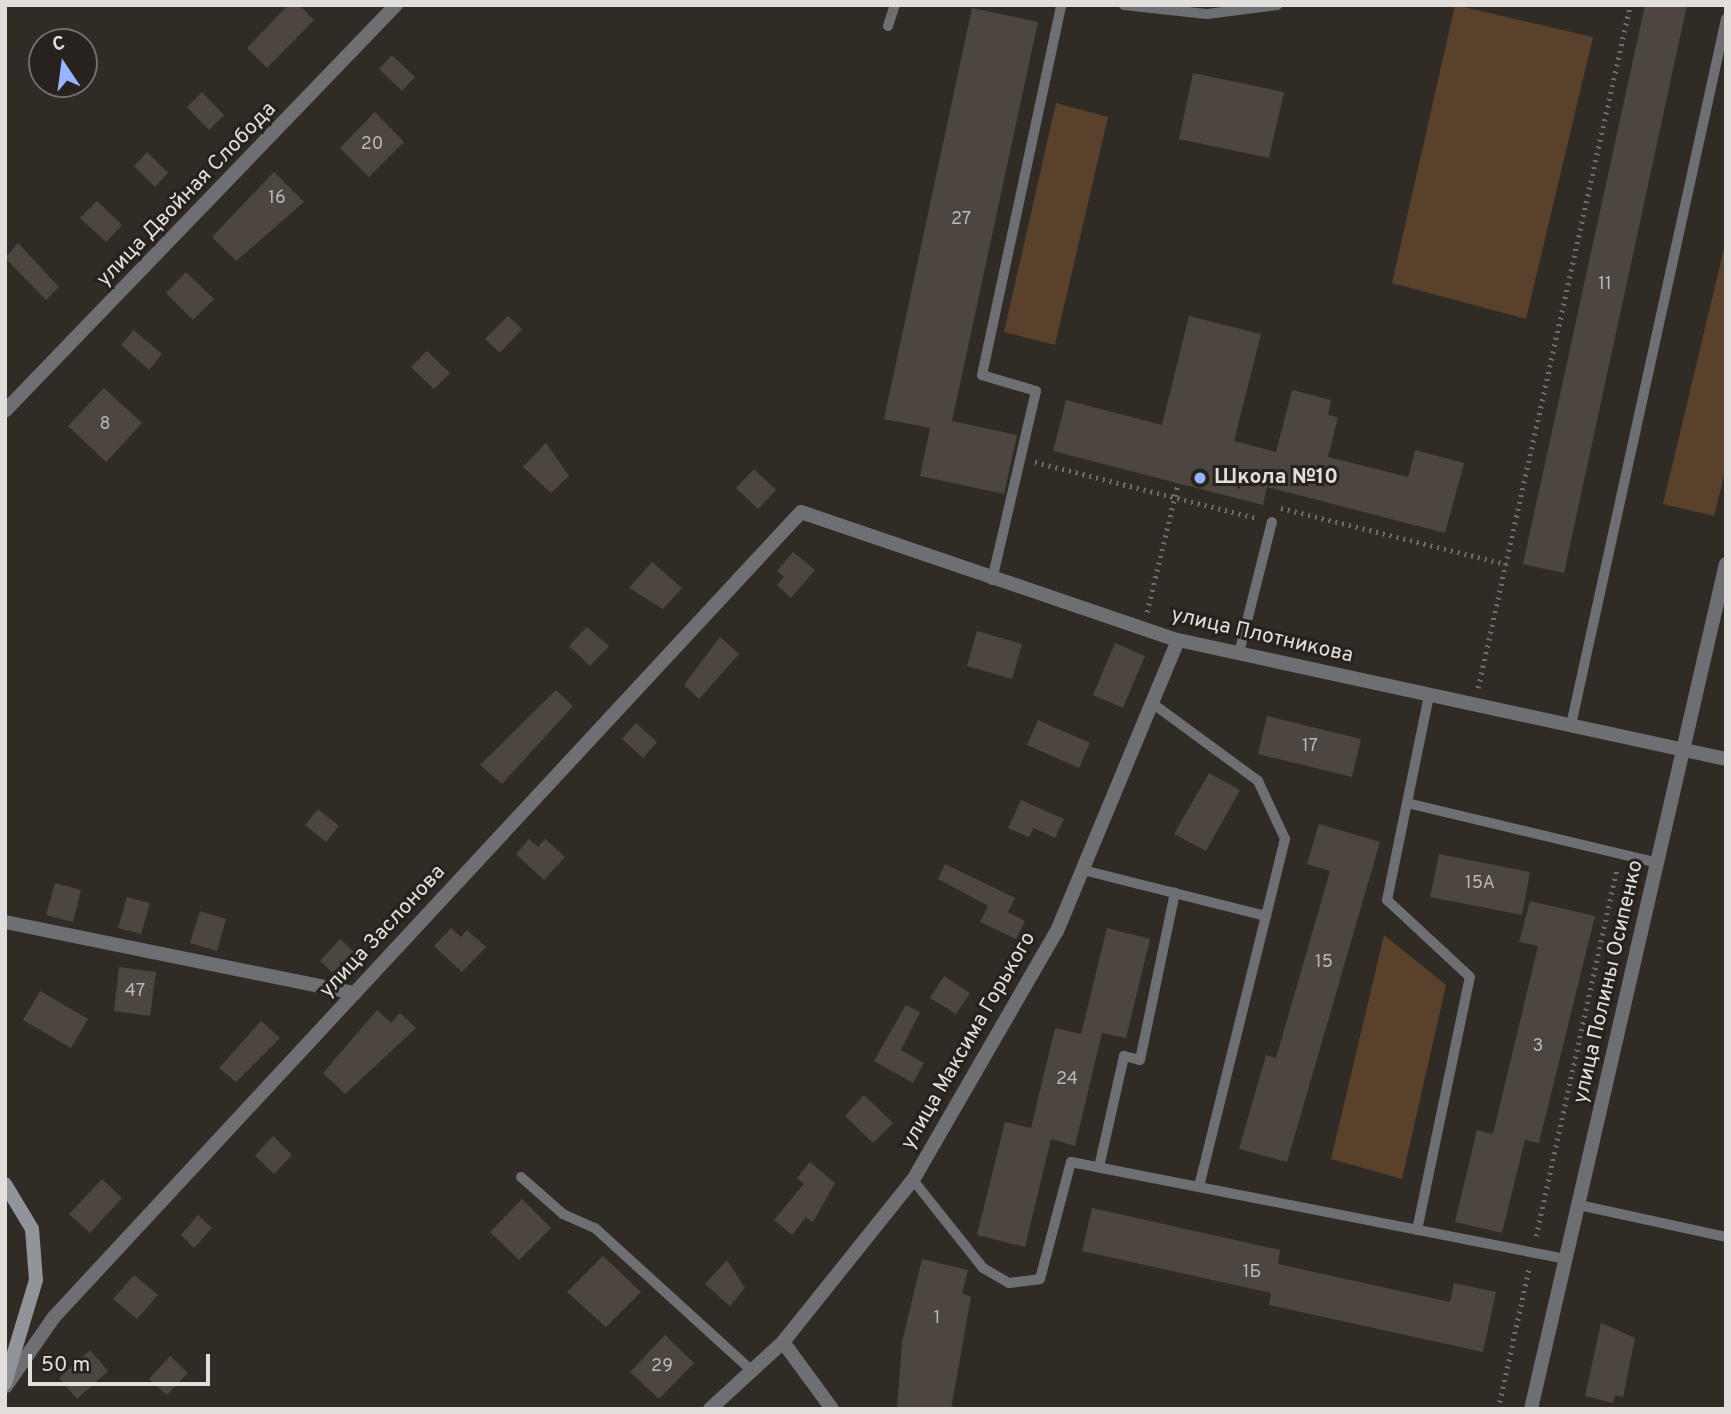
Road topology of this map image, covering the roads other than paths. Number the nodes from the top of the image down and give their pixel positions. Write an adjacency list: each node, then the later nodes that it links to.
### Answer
1 (396, 5): 8 (street, улица Двойная Слобода)
2 (895, 5): 7 (lane)
3 (1061, 5): 12 (lane)
4 (1124, 5): 5 (lane)
5 (1277, 5)
6 (1726, 19): 17 (lane)
7 (888, 26)
8 (5, 411)
9 (801, 512): 12 (street, улица Плотникова); 26 (street, улица Заслонова)
10 (1272, 522): 14 (lane)
11 (1726, 564): 18 (street, улица Полины Осипенко)
12 (992, 580): 13 (street, улица Плотникова)
13 (1178, 640): 14 (street, улица Плотникова); 16 (street, улица Максима Горького)
14 (1240, 653): 15 (street, улица Плотникова)
15 (1429, 696): 17 (street, улица Плотникова); 20 (lane)
16 (1152, 703): 22 (street, улица Максима Горького); 24 (lane)
17 (1571, 725): 18 (street, улица Плотникова)
18 (1684, 749): 19 (street, улица Плотникова); 21 (street, улица Полины Осипенко)
19 (1726, 759)
20 (1407, 803): 21 (lane); 33 (lane)
21 (1658, 863): 32 (street, улица Полины Осипенко)
22 (1083, 870): 23 (lane); 29 (street, улица Максима Горького)
23 (1175, 893): 24 (lane); 27 (lane)
24 (1266, 916): 31 (lane)
25 (5, 922): 26 (street)
26 (355, 993): 38 (street, улица Заслонова)
27 (1099, 1167): 29 (lane); 31 (lane)
28 (521, 1177): 37 (lane)
29 (913, 1180): 36 (street, улица Максима Горького)
30 (5, 1184): 38 (street)
31 (1199, 1187): 33 (lane)
32 (1579, 1205): 34 (lane); 35 (street, улица Полины Осипенко)
33 (1417, 1230): 35 (lane)
34 (1726, 1237)
35 (1566, 1259): 41 (street, улица Полины Осипенко)
36 (783, 1342): 37 (street, улица Максима Горького); 40 (street)
37 (751, 1370): 39 (street, улица Максима Горького)
38 (5, 1385)
39 (710, 1409)
40 (832, 1409)
41 (1531, 1409)

